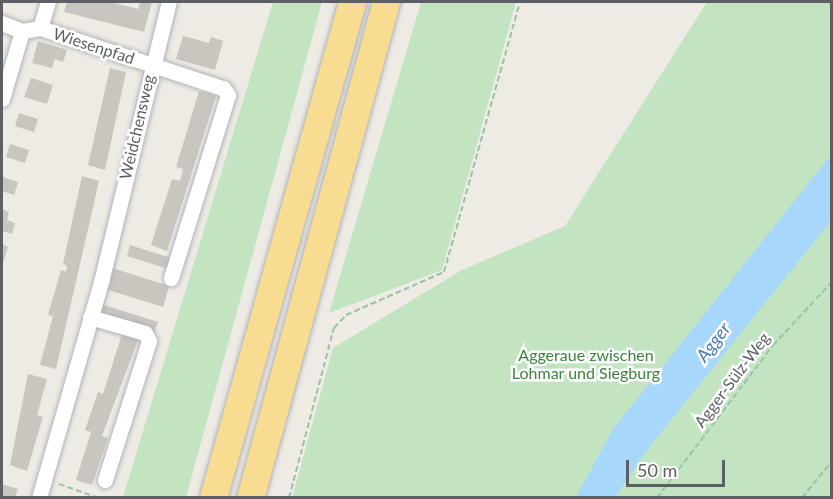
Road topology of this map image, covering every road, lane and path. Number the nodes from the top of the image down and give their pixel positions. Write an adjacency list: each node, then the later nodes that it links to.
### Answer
1 (48, 2): 7 (street)
2 (170, 2): 9 (street)
3 (352, 2): 19 (highway)
4 (386, 2): 20 (highway)
5 (520, 2): 21 (path)
6 (2, 23): 8 (street)
7 (40, 28): 8 (street, Wiesenpfad); 9 (street, Wiesenpfad)
8 (22, 31): 10 (street)
9 (151, 64): 11 (street, Weidchensweg); 13 (street, Weidchensweg)
10 (2, 99)
11 (171, 278)
12 (831, 282): 22 (path, Agger-Sülz-Weg)
13 (90, 317): 15 (street, Weidchensweg); 16 (street)
14 (831, 461): 23 (path)
15 (44, 480): 17 (street, Weidchensweg); 18 (path)
16 (105, 480)
17 (39, 498)
18 (99, 498)
19 (213, 498)
20 (250, 498)
21 (290, 498)
22 (657, 498)
23 (802, 498)

